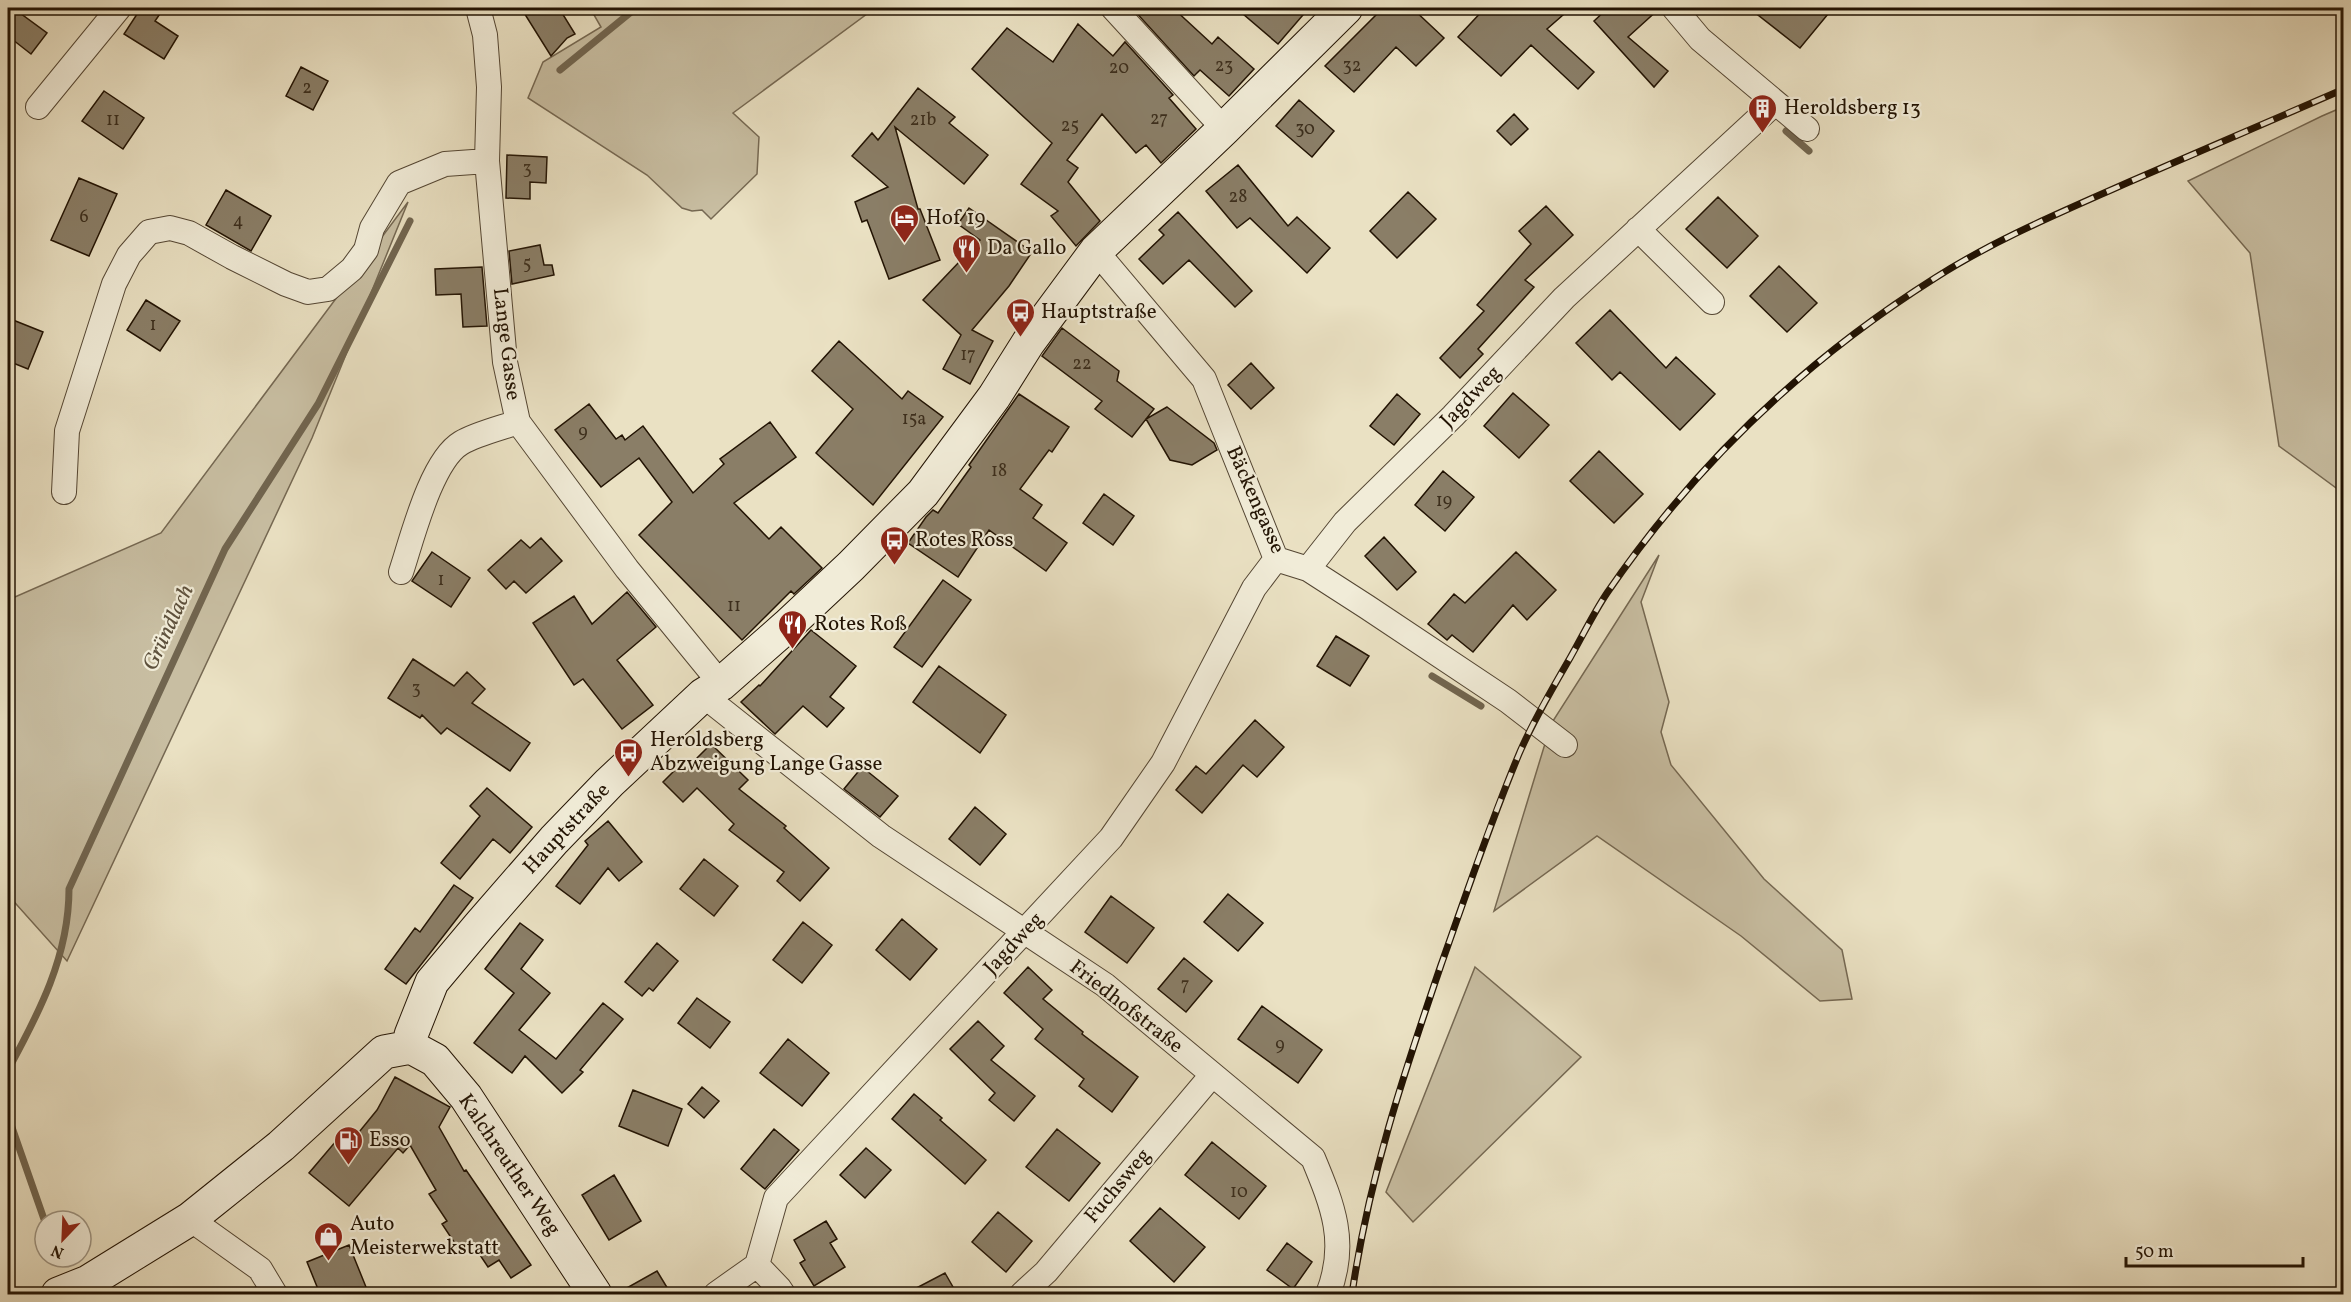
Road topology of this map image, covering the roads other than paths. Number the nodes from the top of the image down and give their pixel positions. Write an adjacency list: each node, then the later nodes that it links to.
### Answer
1 (119, 8): 7 (street)
2 (478, 8): 10 (street, Lange Gasse)
3 (1113, 8): 8 (street)
4 (1346, 8): 8 (street, Hauptstraße)
5 (1674, 8): 6 (street)
6 (1775, 103): 9 (street); 11 (street, Jagdweg)
7 (38, 107)
8 (1224, 129): 12 (street, Hauptstraße)
9 (1807, 129)
10 (487, 161): 14 (street, Lange Gasse); 15 (street)
11 (1638, 229): 13 (street); 17 (street, Jagdweg)
12 (1096, 251): 16 (street, Bäckengasse); 19 (street, Hauptstraße)
13 (1712, 302)
14 (518, 422): 18 (street); 19 (street, Lange Gasse)
15 (64, 492)
16 (1276, 560): 17 (street, Bäckengasse); 21 (street, Jagdweg)
17 (1308, 569): 20 (street, Bäckengasse)
18 (400, 572)
19 (712, 689): 21 (street, Friedhofstraße); 22 (street, Hauptstraße)
20 (1565, 745)
21 (1024, 933): 23 (street, Friedhofstraße); 25 (street, Jagdweg)
22 (411, 1047): 24 (street); 28 (street, Kalchreuther Weg)
23 (1212, 1075): 31 (street, Fuchsweg); 32 (street, Friedhofstraße)
24 (190, 1218): 26 (street); 27 (street)
25 (757, 1265): 29 (street); 30 (street)
26 (58, 1294)
27 (275, 1294)
28 (595, 1294)
29 (716, 1294)
30 (783, 1294)
31 (1022, 1294)
32 (1328, 1294)

